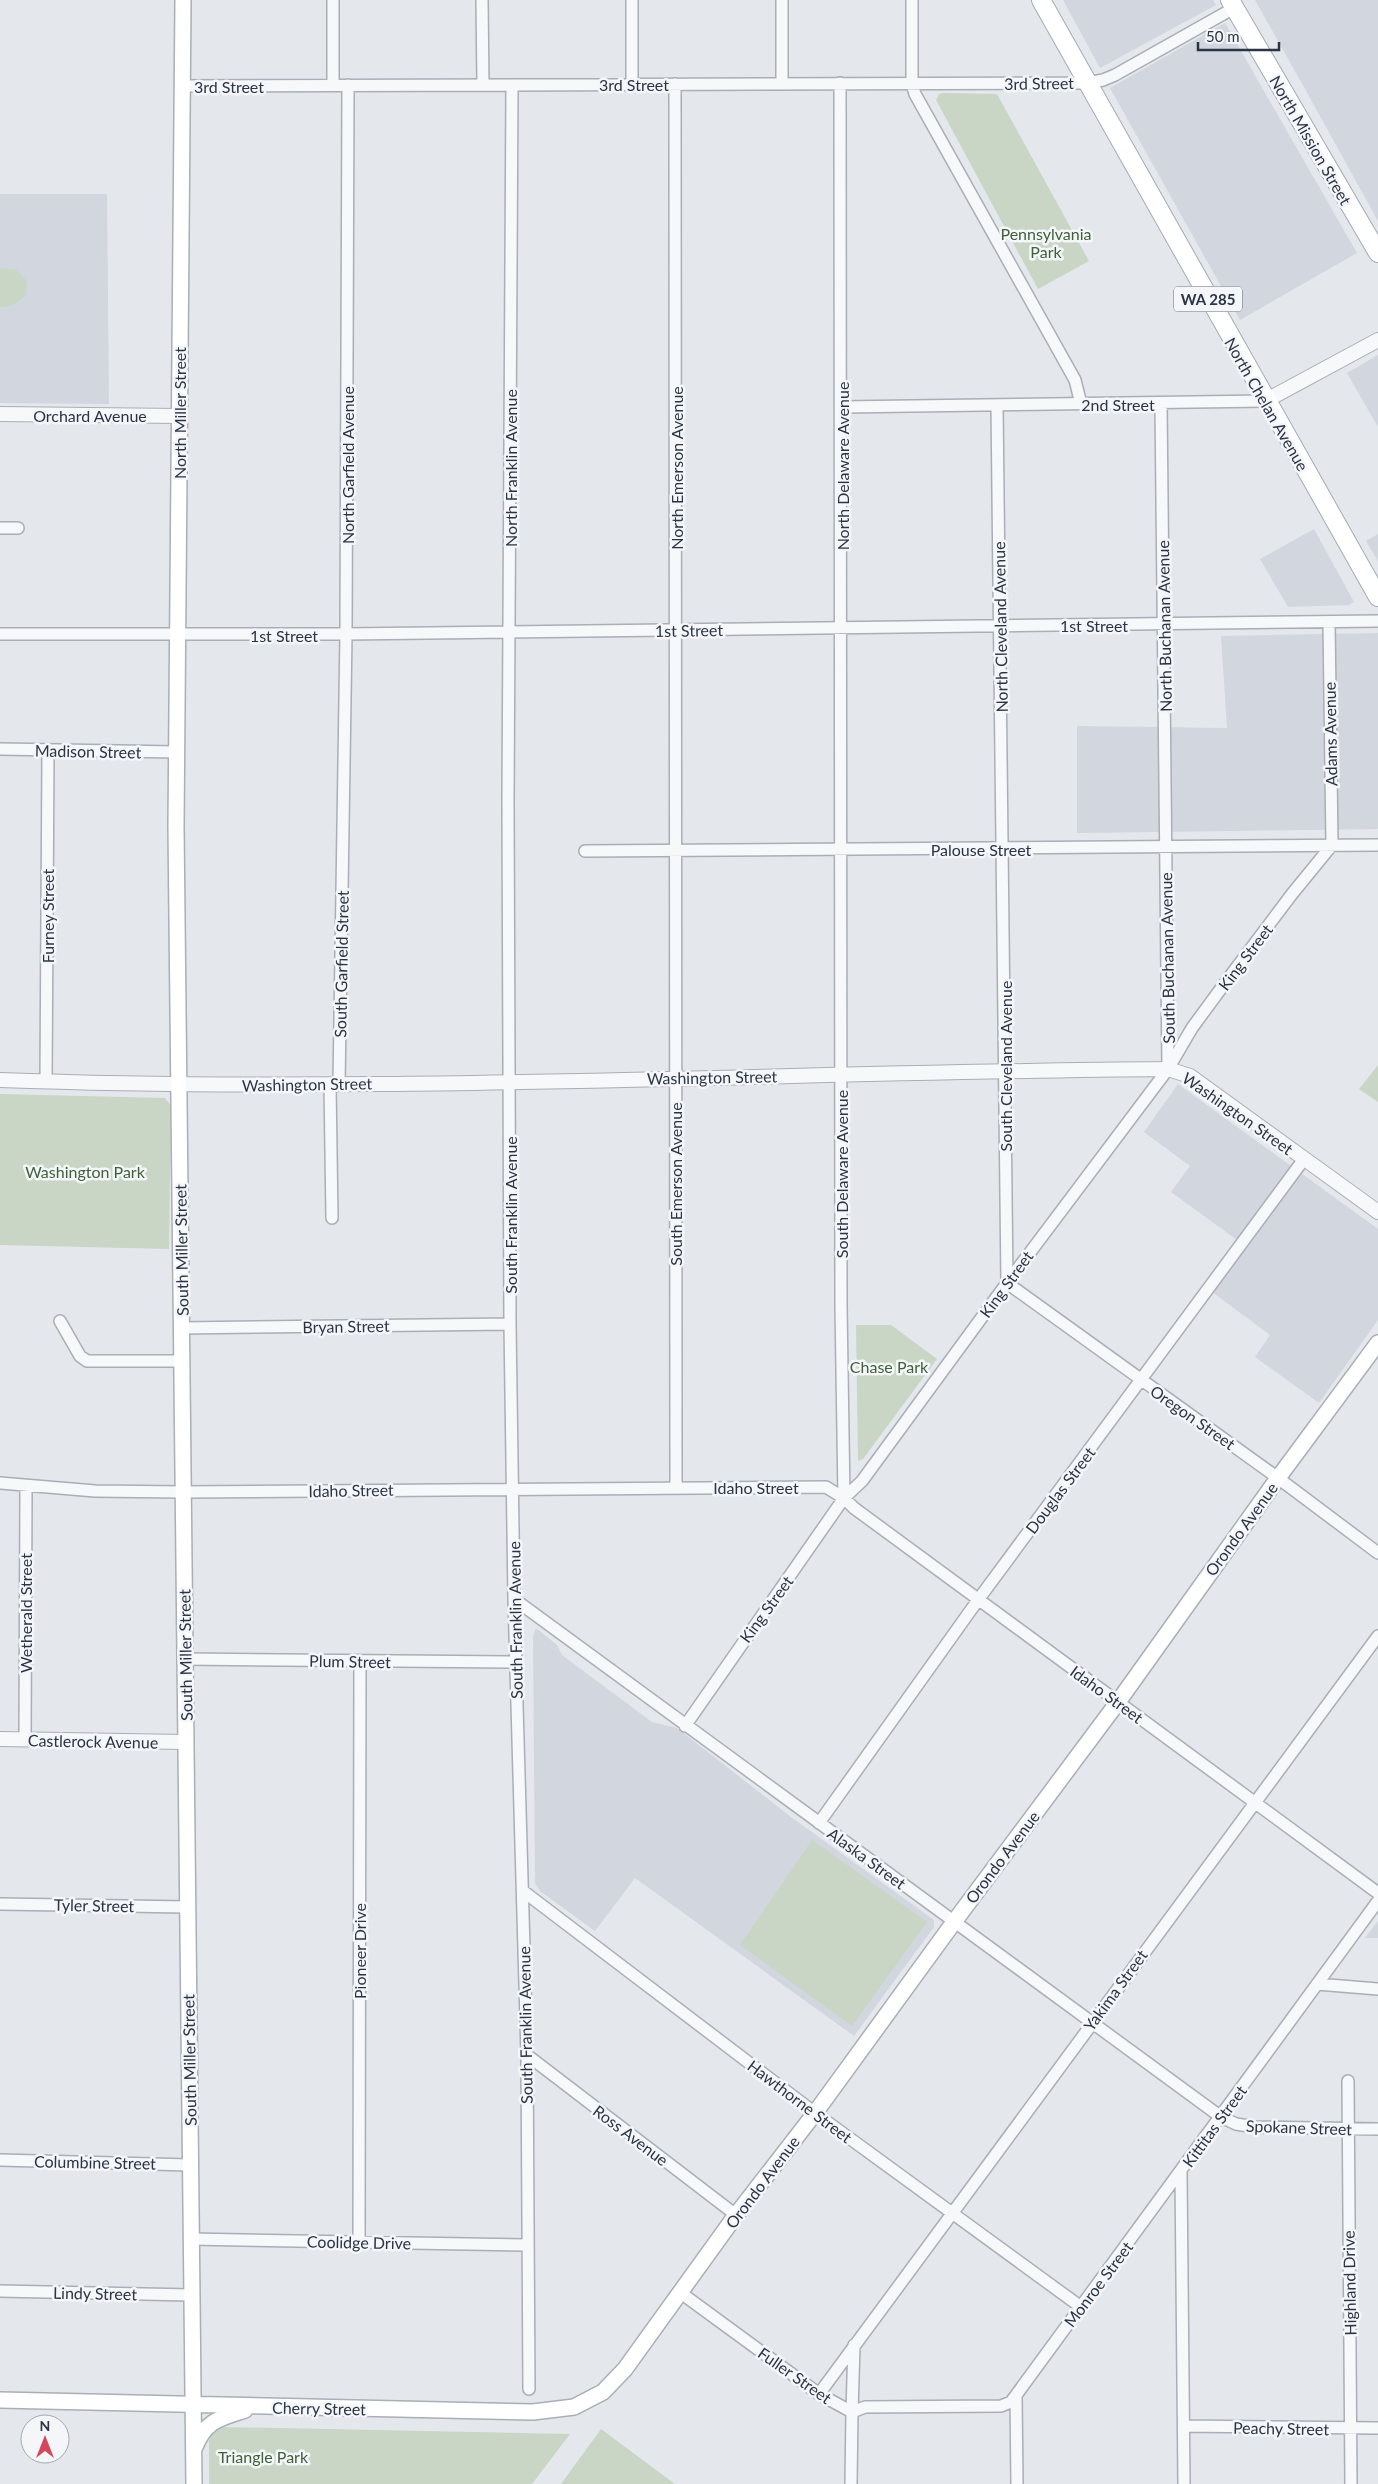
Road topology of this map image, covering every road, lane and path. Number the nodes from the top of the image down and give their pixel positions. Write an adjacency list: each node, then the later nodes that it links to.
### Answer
1 (183, 0): 19 (main road, North Miller Street)
2 (332, 0): 15 (street)
3 (482, 0): 17 (street)
4 (632, 0): 12 (street)
5 (782, 0): 9 (street)
6 (912, 0): 14 (street)
7 (1041, 0): 11 (main road, North Chelan Avenue / WA 285)
8 (1232, 4): 11 (street, 3rd Street); 20 (main road, North Mission Street)
9 (782, 83): 10 (street, 3rd Street); 13 (street, 3rd Street)
10 (840, 83): 14 (street, 3rd Street); 26 (street, North Delaware Avenue)
11 (1087, 83): 14 (street, 3rd Street); 22 (main road, North Chelan Avenue / WA 285)
12 (632, 84): 13 (street, 3rd Street); 18 (street, 3rd Street)
13 (675, 84): 37 (street, North Emerson Avenue)
14 (912, 84): 23 (street)
15 (333, 85): 16 (street, 3rd Street); 19 (street, 3rd Street)
16 (348, 85): 17 (street, 3rd Street); 40 (street, North Garfield Avenue)
17 (483, 85): 18 (street, 3rd Street)
18 (512, 85): 38 (street, North Franklin Avenue)
19 (182, 86): 28 (main road, North Miller Street)
20 (1378, 253)
21 (1378, 340): 22 (street, 2nd Street)
22 (1265, 401): 24 (street, 2nd Street); 31 (main road, North Chelan Avenue / WA 285)
23 (1081, 404): 24 (street, 2nd Street); 25 (street, 2nd Street)
24 (1161, 404): 34 (street, North Buchanan Avenue)
25 (997, 405): 26 (street, 2nd Street); 35 (street, North Cleveland Avenue)
26 (842, 407): 36 (street, North Delaware Avenue)
27 (0, 414): 28 (street, Orchard Avenue)
28 (180, 416): 41 (main road, North Miller Street)
29 (0, 528): 30 (street)
30 (18, 528)
31 (1378, 598)
32 (1378, 621): 33 (street, 1st Street)
33 (1329, 622): 34 (street, 1st Street); 47 (street, Adams Avenue)
34 (1164, 625): 35 (street, 1st Street); 49 (street, North Buchanan Avenue)
35 (1000, 626): 36 (street, 1st Street); 50 (street, North Cleveland Avenue)
36 (842, 628): 37 (street, 1st Street); 52 (street, North Delaware Avenue)
37 (675, 630): 38 (street, 1st Street); 54 (street, North Emerson Avenue)
38 (510, 633): 40 (street, 1st Street); 51 (street, North Franklin Avenue)
39 (0, 634): 41 (street, 1st Street)
40 (346, 634): 41 (street, 1st Street); 46 (street, North Garfield Avenue)
41 (178, 636): 44 (main road, North Miller Street)
42 (0, 749): 43 (street, Madison Street)
43 (48, 751): 44 (street, Madison Street); 61 (street, Furney Street)
44 (177, 752): 45 (main road, North Miller Street)
45 (176, 826): 63 (main road, South Miller Street)
46 (343, 844): 62 (street, South Garfield Street)
47 (1332, 845): 48 (street, Palouse Street); 49 (street, Palouse Street); 55 (street, King Street)
48 (1378, 845)
49 (1166, 847): 50 (street, Palouse Street); 55 (street, South Buchanan Avenue)
50 (1004, 849): 52 (street, Palouse Street); 56 (street, South Cleveland Avenue)
51 (508, 850): 60 (street, South Franklin Avenue)
52 (841, 850): 54 (street, Palouse Street); 57 (street, South Delaware Avenue)
53 (585, 851): 54 (street, Palouse Street)
54 (675, 851): 58 (street, South Emerson Avenue)
55 (1168, 1069): 56 (street, Washington Street); 64 (street, Washington Street); 67 (street, King Street)
56 (1004, 1070): 57 (street, Washington Street); 67 (street, South Cleveland Avenue)
57 (841, 1074): 58 (street, Washington Street); 80 (street, South Delaware Avenue)
58 (675, 1078): 60 (street, Washington Street); 77 (street, South Emerson Avenue)
59 (0, 1080): 61 (street, Washington Street)
60 (509, 1081): 62 (street, Washington Street); 69 (street, South Franklin Avenue)
61 (46, 1082): 63 (street, Washington Street)
62 (335, 1084): 63 (street, Washington Street); 66 (street, South Garfield Street)
63 (179, 1085): 70 (main road, South Miller Street)
64 (1304, 1159): 65 (street, Washington Street); 73 (street, Douglas Street)
65 (1378, 1212)
66 (332, 1218)
67 (1006, 1283): 73 (street, Oregon Street); 80 (street, King Street)
68 (60, 1321): 72 (street)
69 (510, 1324): 70 (street, Bryan Street); 78 (street, South Franklin Avenue)
70 (181, 1328): 72 (main road, South Miller Street)
71 (1378, 1343): 74 (main road, Orondo Avenue)
72 (182, 1361): 79 (main road, South Miller Street)
73 (1141, 1380): 74 (street, Oregon Street); 83 (street, Douglas Street)
74 (1278, 1478): 81 (street, Oregon Street); 88 (main road, Orondo Avenue)
75 (0, 1483): 76 (street, Idaho Street)
76 (26, 1486): 79 (street, Idaho Street); 91 (street, Wetherald Street)
77 (676, 1487): 78 (street, Idaho Street); 80 (street, Idaho Street)
78 (512, 1489): 79 (street, Idaho Street); 82 (street, South Franklin Avenue)
79 (183, 1492): 85 (main road, South Miller Street)
80 (844, 1498): 83 (street, Idaho Street); 89 (street, King Street)
81 (1378, 1553)
82 (514, 1599): 87 (street, South Franklin Avenue); 89 (street, Alaska Street)
83 (978, 1600): 88 (street, Idaho Street); 94 (street, Douglas Street)
84 (1378, 1636): 93 (street, Yakima Street)
85 (185, 1659): 86 (street, Plum Street); 92 (main road, South Miller Street)
86 (360, 1661): 87 (street, Plum Street); 116 (street, Pioneer Drive)
87 (516, 1662): 95 (street, South Franklin Avenue)
88 (1118, 1702): 93 (street, Idaho Street); 100 (main road, Orondo Avenue)
89 (685, 1726): 94 (street, Alaska Street)
90 (0, 1739): 91 (street, Castlerock Avenue)
91 (25, 1740): 92 (street, Castlerock Avenue)
92 (185, 1742): 99 (main road, South Miller Street)
93 (1254, 1802): 96 (street, Idaho Street); 103 (street, Yakima Street)
94 (819, 1823): 100 (street, Alaska Street)
95 (522, 1890): 104 (street, South Franklin Avenue); 106 (street, Hawthorne Street)
96 (1378, 1893)
97 (1378, 1901): 101 (street, Kittitas Street)
98 (0, 1904): 99 (street, Tyler Street)
99 (187, 1907): 111 (main road, South Miller Street)
100 (954, 1922): 103 (street, Alaska Street); 106 (main road, Orondo Avenue)
101 (1317, 1984): 102 (street); 107 (street, Kittitas Street)
102 (1378, 1989)
103 (1092, 2022): 107 (street, Alaska Street); 113 (street, Yakima Street)
104 (527, 2055): 114 (street, Ross Avenue); 117 (street, South Franklin Avenue)
105 (1348, 2081): 108 (street, Highland Drive)
106 (815, 2113): 113 (street, Hawthorne Street); 114 (main road, Orondo Avenue)
107 (1221, 2117): 108 (street, Spokane Street); 112 (street, Kittitas Street)
108 (1348, 2128): 109 (street, Spokane Street); 132 (street, Highland Drive)
109 (1378, 2129)
110 (0, 2160): 111 (street, Columbine Street)
111 (190, 2165): 115 (main road, South Miller Street)
112 (1181, 2173): 121 (street, Monroe Street); 131 (street, Kittitas Street)
113 (952, 2212): 121 (street, Hawthorne Street); 122 (street, Yakima Street)
114 (736, 2215): 119 (main road, Orondo Avenue)
115 (190, 2238): 116 (street, Coolidge Drive); 120 (main road, South Miller Street)
116 (359, 2242): 117 (street, Coolidge Drive)
117 (528, 2245): 124 (street, South Franklin Avenue)
118 (0, 2291): 120 (street, Lindy Street)
119 (681, 2293): 123 (main road, Orondo Avenue); 125 (street, Fuller Street)
120 (191, 2295): 128 (main road, South Miller Street)
121 (1081, 2307): 126 (street, Monroe Street)
122 (854, 2345): 125 (street, Yakima Street); 130 (street)
123 (625, 2369): 129 (main road, Cherry Street)
124 (529, 2389)
125 (819, 2394): 130 (street, Fuller Street)
126 (1016, 2395): 130 (street, Monroe Street); 137 (street)
127 (0, 2400): 128 (main road, Cherry Street)
128 (192, 2405): 129 (main road, Cherry Street); 134 (main road, South Miller Street)
129 (254, 2407): 134 (main road)
130 (852, 2412): 136 (street)
131 (1184, 2426): 132 (street, Peachy Street); 138 (street, Kittitas Street)
132 (1350, 2428): 133 (street, Peachy Street); 139 (street, Highland Drive)
133 (1378, 2428)
134 (193, 2452): 135 (main road, South Miller Street)
135 (194, 2484)
136 (851, 2484)
137 (1017, 2484)
138 (1184, 2484)
139 (1351, 2484)

